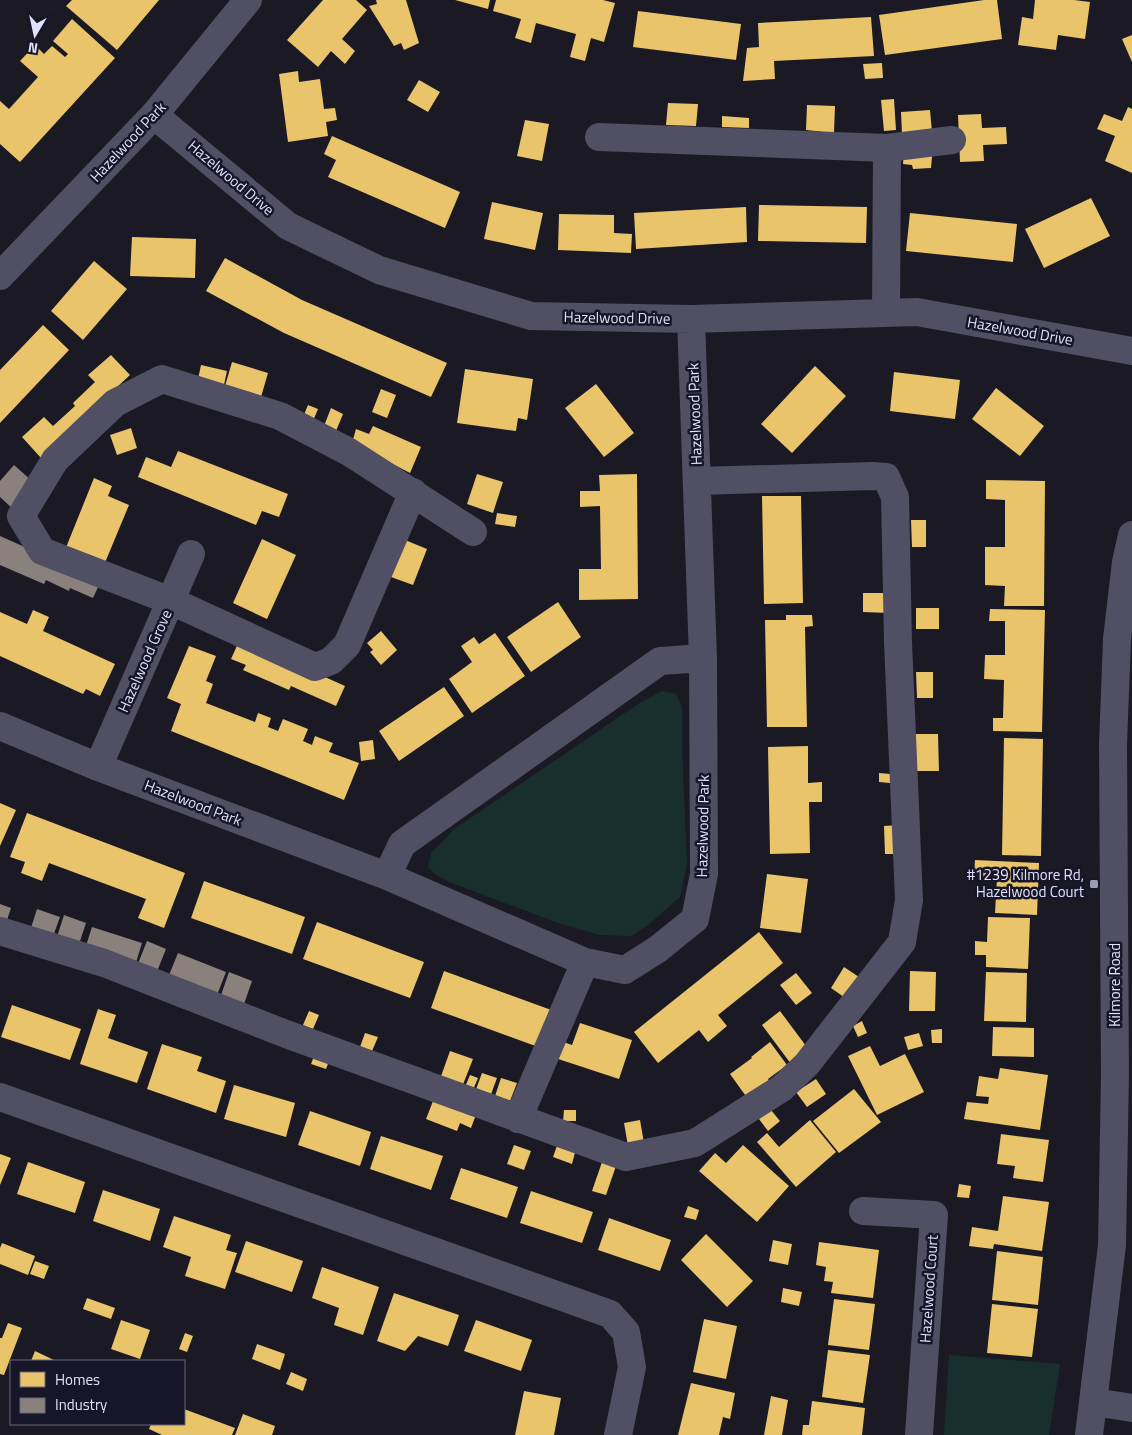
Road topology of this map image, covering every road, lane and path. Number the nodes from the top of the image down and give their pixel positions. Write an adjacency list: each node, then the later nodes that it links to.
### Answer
1 (248, 0): 2 (street, Hazelwood Park)
2 (154, 115): 6 (street, Hazelwood Park); 8 (street, Hazelwood Drive)
3 (599, 137): 5 (street)
4 (952, 140): 5 (street)
5 (887, 148): 7 (street)
6 (0, 276)
7 (886, 313): 8 (street, Hazelwood Drive); 9 (street, Hazelwood Drive)
8 (690, 319): 10 (street, Hazelwood Park)
9 (1132, 351)
10 (698, 481): 17 (street, Hazelwood Park); 24 (street)
11 (413, 492): 12 (street); 15 (street); 15 (street)
12 (473, 532)
13 (1132, 536): 16 (street, Kilmore Road)
14 (191, 554): 15 (street, Hazelwood Grove)
15 (171, 602): 19 (street, Hazelwood Grove)
16 (1126, 616): 26 (street, Kilmore Road)
17 (703, 658): 20 (street); 22 (street, Hazelwood Park)
18 (0, 726): 19 (street, Hazelwood Park)
19 (98, 768): 20 (street, Hazelwood Park)
20 (387, 876): 22 (street, Hazelwood Park)
21 (0, 931): 24 (street)
22 (585, 962): 24 (street)
23 (0, 1097): 28 (street)
24 (518, 1119)
25 (863, 1211): 29 (street, Hazelwood Court)
26 (1094, 1402): 27 (street); 30 (street, Kilmore Road)
27 (1132, 1408)
28 (618, 1435)
29 (919, 1435)
30 (1089, 1435)

